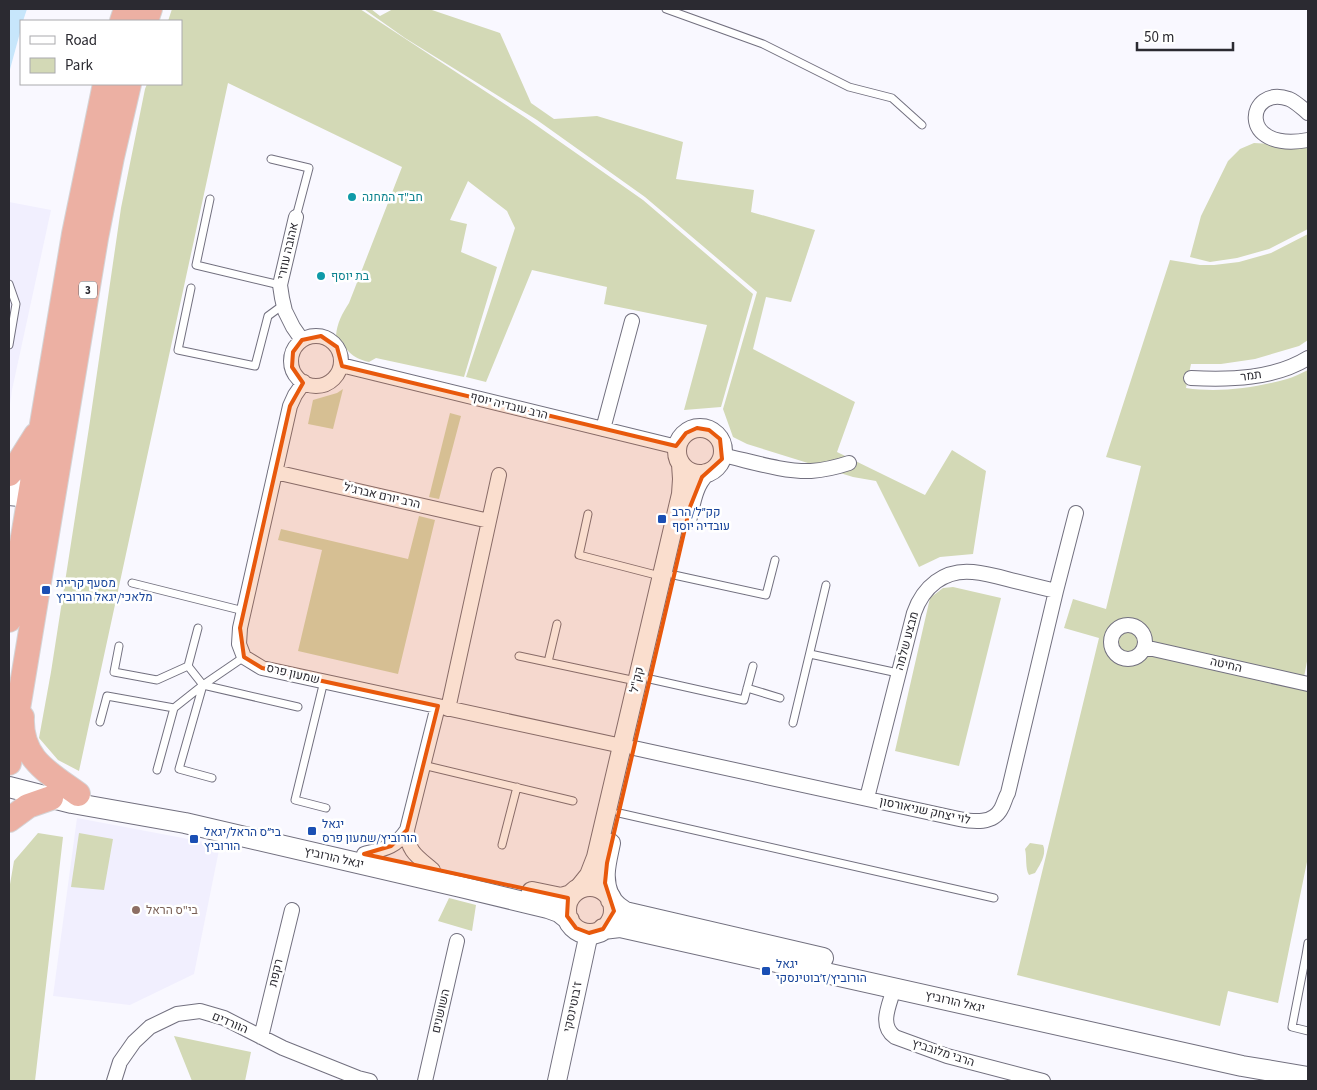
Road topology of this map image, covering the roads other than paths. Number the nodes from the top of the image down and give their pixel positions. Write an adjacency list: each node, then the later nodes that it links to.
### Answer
1 (666, 9): 5 (lane)
2 (105, 85): 21 (highway, 3)
3 (129, 85): 32 (highway, 3)
4 (1308, 113): 6 (street)
5 (922, 125)
6 (1308, 140)
7 (271, 159): 9 (lane)
8 (210, 199): 11 (lane)
9 (296, 217): 11 (street, אהובה עוזרי)
10 (9, 284): 16 (lane)
11 (280, 285): 13 (street, אהובה עוזרי)
12 (191, 288): 13 (lane)
13 (283, 305): 15 (street, אהובה עוזרי)
14 (632, 321): 22 (street)
15 (302, 340): 18 (street); 20 (street)
16 (9, 345)
17 (1308, 358): 19 (street, תמר)
18 (341, 365): 20 (street); 22 (street, הרב עובדיה יוסף)
19 (1191, 378)
20 (304, 382): 27 (street)
21 (41, 427): 29 (highway); 31 (highway, 3)
22 (603, 429): 23 (street, הרב עובדיה יוסף)
23 (677, 447): 24 (street); 26 (street)
24 (722, 456): 25 (street); 28 (street)
25 (849, 463)
26 (681, 464): 28 (street); 38 (street, קק"ל)
27 (275, 472): 35 (street, הרב יורם אברג'ל); 43 (street)
28 (706, 473): 38 (street, קק"ל)
29 (9, 474)
30 (499, 474): 35 (street)
31 (19, 493): 32 (street); 39 (highway, 3)
32 (53, 498): 55 (highway, 3)
33 (1076, 513): 42 (street, לוי יצחק שניאורסון)
34 (588, 514): 38 (lane)
35 (489, 521): 64 (street)
36 (9, 531): 39 (highway)
37 (775, 560): 38 (lane)
38 (668, 576): 57 (street, קק"ל)
39 (16, 579): 44 (highway, 3)
40 (132, 583): 43 (lane)
41 (826, 585): 49 (lane)
42 (1056, 592): 56 (street, מבצע שלמה); 78 (street, לוי יצחק שניאורסון)
43 (244, 611): 50 (street)
44 (9, 620)
45 (557, 624): 52 (lane)
46 (198, 628): 53 (lane)
47 (119, 646): 53 (lane)
48 (1144, 647): 59 (street, החיטה)
49 (810, 654): 56 (lane); 67 (lane)
50 (244, 656): 58 (street, שמעון פרס); 60 (lane)
51 (519, 656): 52 (lane)
52 (548, 662): 57 (lane)
53 (188, 666): 60 (lane)
54 (753, 666): 61 (lane)
55 (24, 667): 69 (highway, 3); 76 (highway)
56 (898, 673): 78 (street, מבצע שלמה)
57 (643, 680): 61 (lane); 68 (street, קק"ל)
58 (324, 681): 64 (street, שמעון פרס); 80 (lane)
59 (1308, 684)
60 (203, 685): 63 (lane); 65 (lane); 73 (lane)
61 (747, 688): 62 (lane)
62 (780, 698)
63 (298, 707)
64 (443, 707): 68 (street, שמעון פרס); 70 (street)
65 (174, 708): 66 (lane); 71 (lane)
66 (100, 722)
67 (793, 724)
68 (628, 747): 78 (street, לוי יצחק שניאורסון); 81 (street, קק"ל); 87 (street, קק"ל)
69 (9, 763)
70 (423, 765): 74 (lane); 83 (street)
71 (157, 770)
72 (9, 777): 76 (main road, יגאל הורוביץ)
73 (212, 778)
74 (517, 787): 79 (lane); 84 (lane)
75 (9, 788): 77 (main road, יגאל הורוביץ)
76 (78, 794): 85 (main road, יגאל הורוביץ)
77 (52, 798): 82 (highway); 91 (main road, יגאל הורוביץ)
78 (867, 798)
79 (574, 801)
80 (326, 808)
81 (618, 812): 88 (street, קק"ל); 89 (lane)
82 (9, 820)
83 (407, 830): 85 (street); 86 (street)
84 (502, 844)
85 (364, 854): 86 (main road, יגאל הורוביץ)
86 (433, 870): 87 (main road, יגאל הורוביץ)
87 (574, 893): 88 (main road); 91 (main road)
88 (610, 898): 92 (main road); 99 (main road, יגאל הורוביץ)
89 (994, 898)
90 (292, 910): 98 (street, רקפת)
91 (569, 920): 92 (main road)
92 (596, 931): 96 (main road, יגאל הורוביץ); 104 (street, ז'בוטינסקי)
93 (457, 941): 103 (street, השושנים)
94 (1308, 943): 95 (lane)
95 (1307, 955): 97 (lane)
96 (894, 988): 100 (main road, יגאל הורוביץ); 105 (street, הרבי מלובביץ)
97 (1308, 1031)
98 (261, 1037): 101 (street, הוורדים); 102 (street, הוורדים)
99 (1308, 1064)
100 (1308, 1077)
101 (114, 1081)
102 (370, 1081)
103 (425, 1081)
104 (557, 1081)
105 (1043, 1081)

